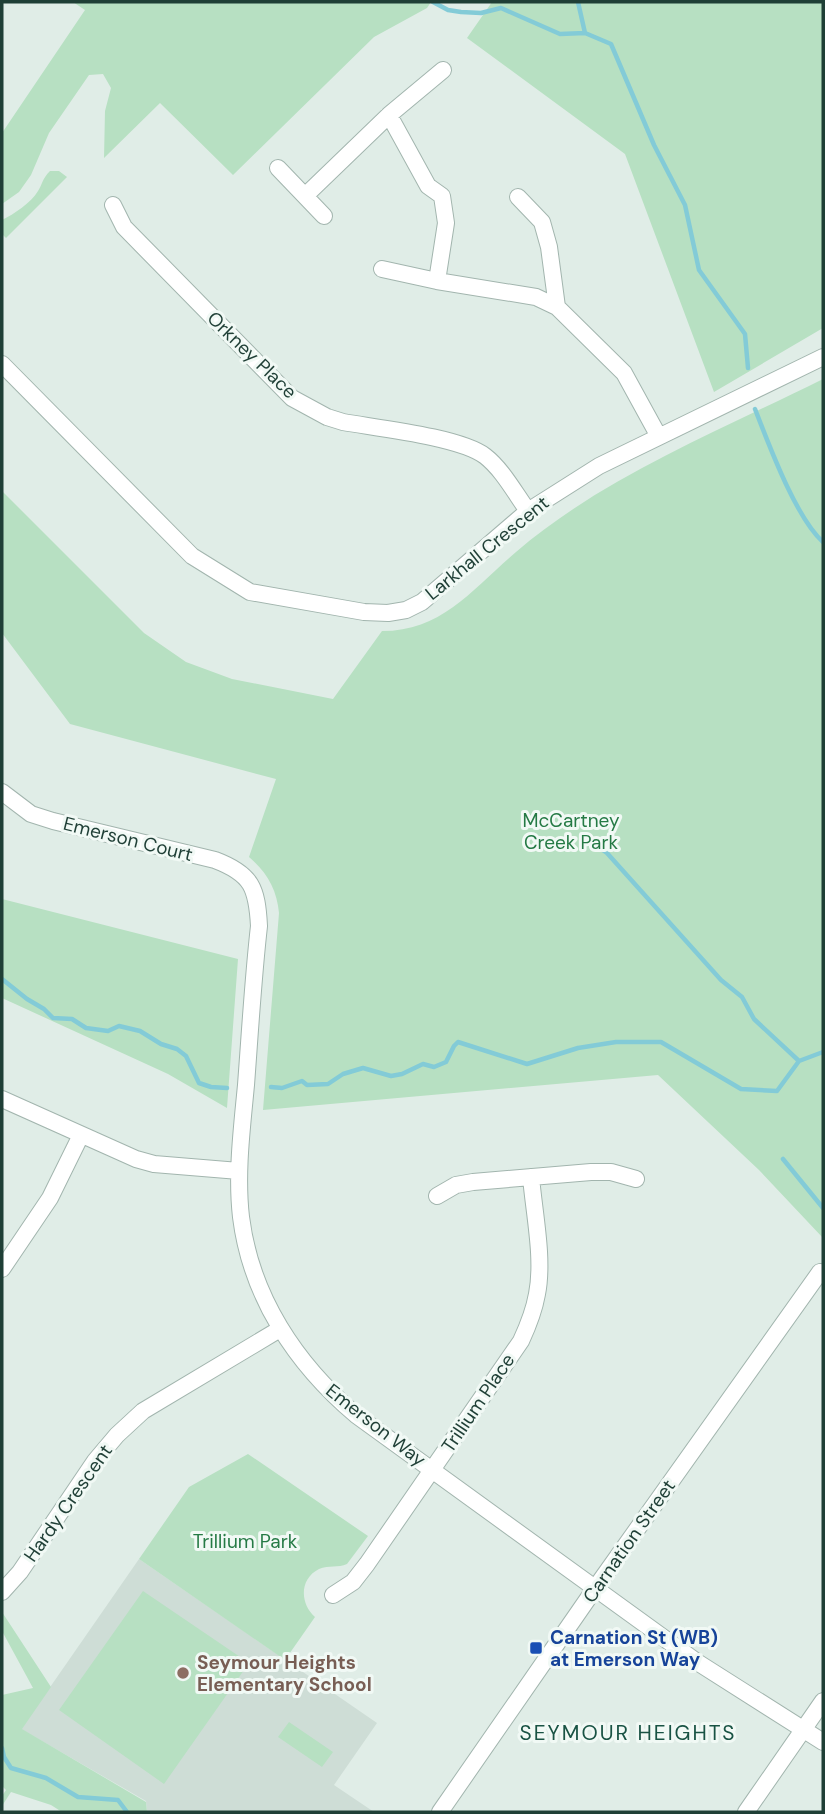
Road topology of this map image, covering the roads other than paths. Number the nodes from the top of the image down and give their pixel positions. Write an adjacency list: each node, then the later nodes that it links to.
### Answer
1 (443, 70): 2 (street)
2 (389, 115): 4 (street); 9 (street)
3 (278, 168): 4 (street)
4 (306, 195): 7 (street)
5 (518, 197): 10 (street)
6 (113, 205): 14 (street, Orkney Place)
7 (324, 216)
8 (382, 269): 9 (street)
9 (437, 281): 10 (street)
10 (557, 307): 13 (street)
11 (823, 357): 13 (street, Larkhall Crescent)
12 (2, 364): 14 (street, Larkhall Crescent)
13 (658, 435): 14 (street, Larkhall Crescent)
14 (528, 511)
15 (2, 792): 16 (street, Emerson Court)
16 (253, 886): 19 (street, Emerson Way)
17 (2, 1099): 18 (street)
18 (81, 1135): 19 (street); 23 (street)
19 (239, 1171): 25 (street, Emerson Way)
20 (531, 1177): 21 (street); 22 (street); 26 (street, Trillium Place)
21 (636, 1179)
22 (437, 1196)
23 (2, 1269)
24 (820, 1272): 27 (street, Carnation Street)
25 (279, 1329): 26 (street, Emerson Way); 28 (street, Hardy Crescent)
26 (433, 1469): 27 (street, Emerson Way); 29 (street, Trillium Place)
27 (596, 1587): 31 (street, Emerson Way); 33 (street, Carnation Street)
28 (2, 1592)
29 (332, 1595)
30 (823, 1701): 31 (street)
31 (804, 1730): 32 (street, Emerson Way); 34 (street)
32 (823, 1742)
33 (440, 1812)
34 (746, 1812)

